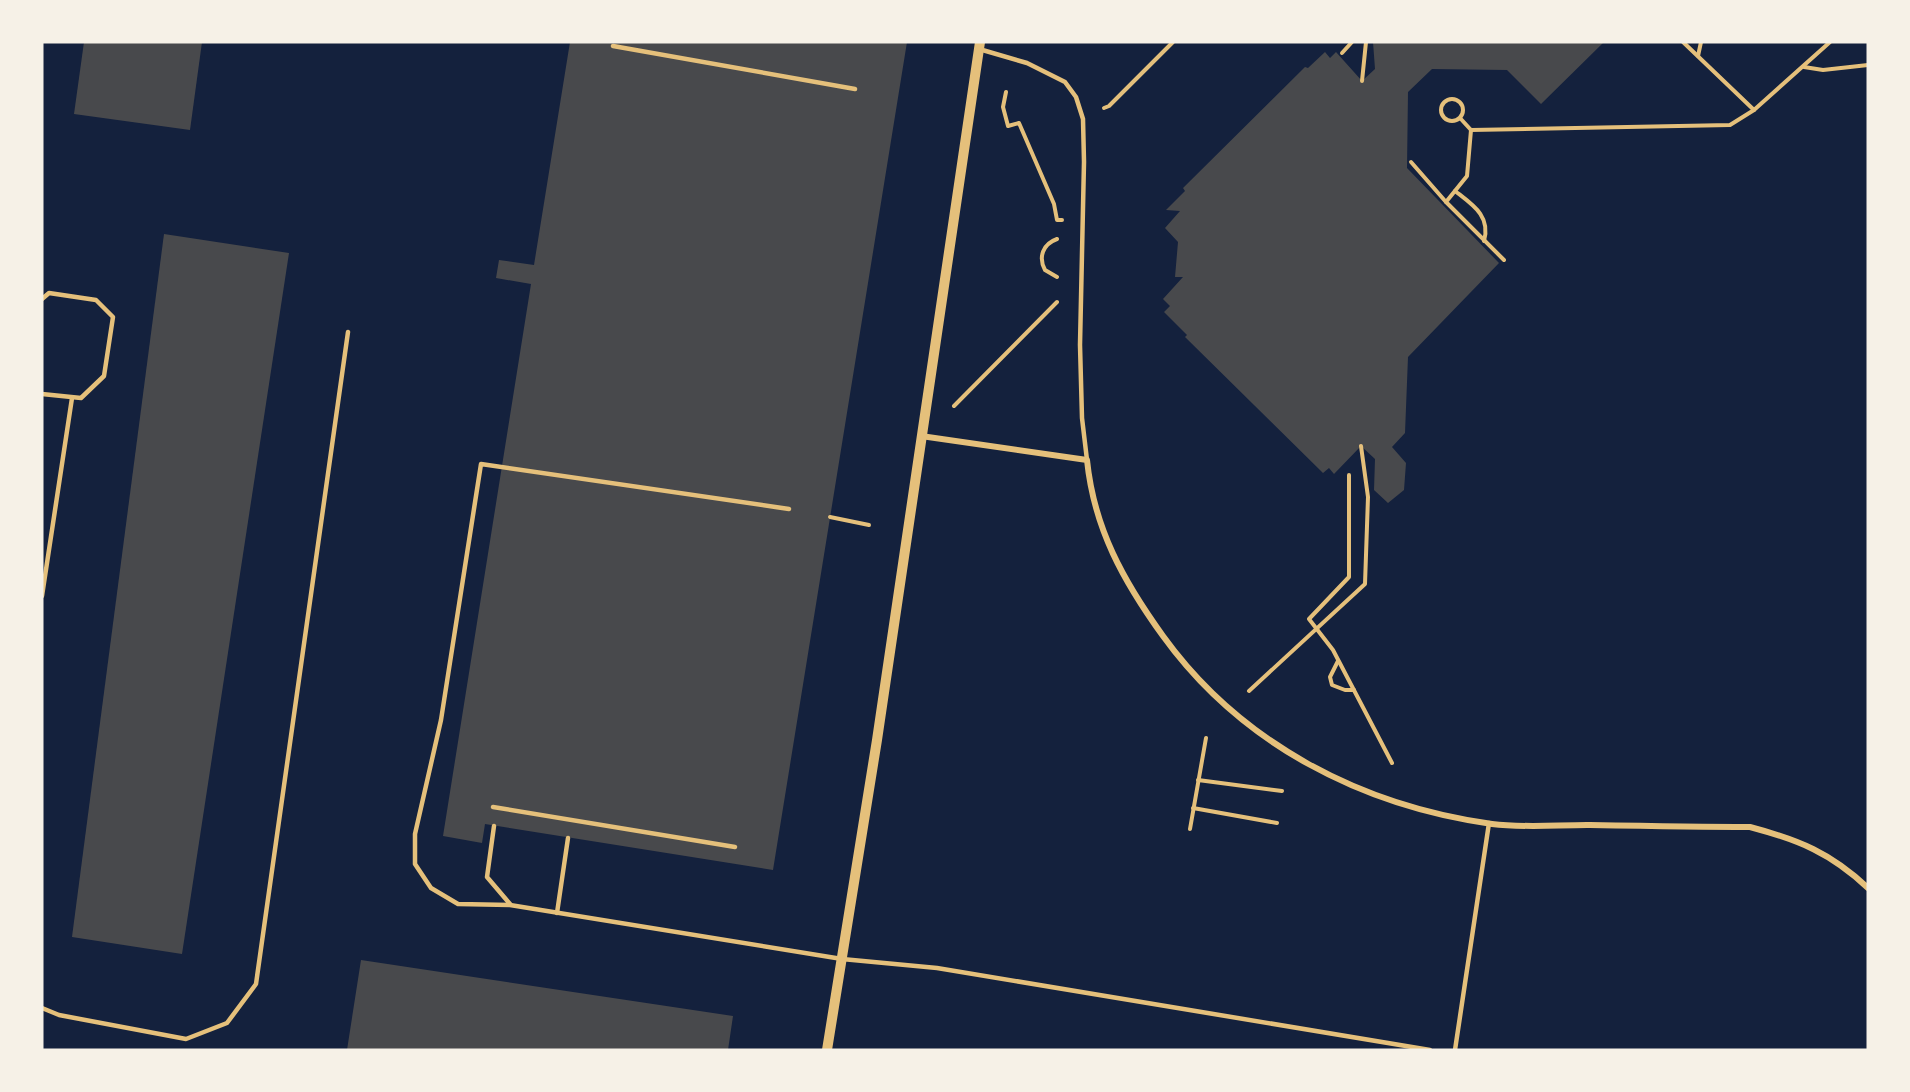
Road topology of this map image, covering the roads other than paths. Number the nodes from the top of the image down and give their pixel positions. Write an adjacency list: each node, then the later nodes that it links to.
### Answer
1 (613, 46): 3 (lane)
2 (980, 46): 8 (street); 9 (lane)
3 (855, 89)
4 (42, 299): 7 (lane)
5 (348, 332): 21 (lane)
6 (42, 394): 7 (lane)
7 (72, 398): 11 (lane)
8 (921, 436): 9 (street); 20 (street)
9 (1087, 460): 13 (street)
10 (789, 509): 18 (lane)
11 (42, 596)
12 (493, 807): 16 (lane)
13 (1489, 823): 17 (street); 24 (lane)
14 (494, 826): 18 (lane)
15 (568, 838): 19 (lane)
16 (735, 847)
17 (1868, 888)
18 (510, 905): 19 (lane)
19 (557, 913): 20 (lane)
20 (842, 959): 22 (street); 23 (lane)
21 (42, 1008)
22 (827, 1050)
23 (1430, 1050)
24 (1455, 1050)

